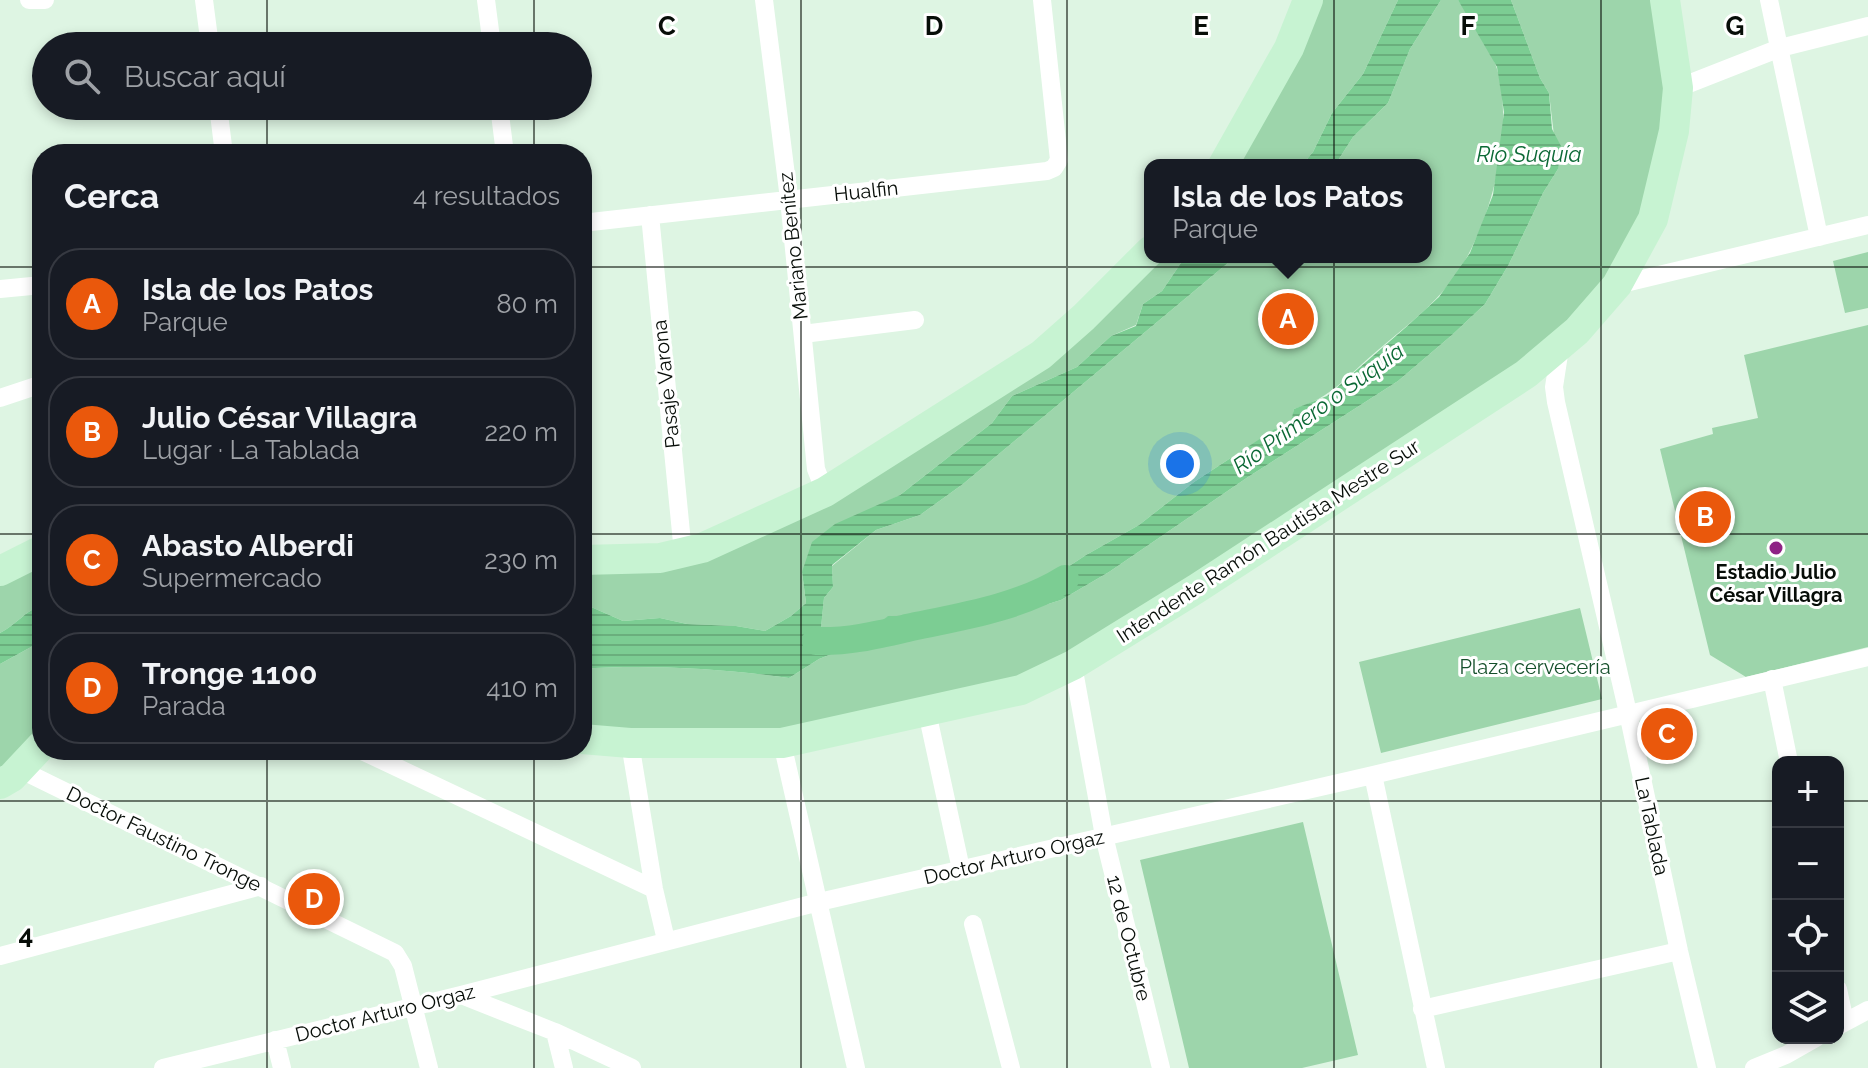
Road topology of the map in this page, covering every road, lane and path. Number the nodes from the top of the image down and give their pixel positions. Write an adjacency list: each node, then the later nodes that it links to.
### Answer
1 (29, 0): 2 (street)
2 (45, 0)
3 (204, 0): 11 (street)
4 (486, 0): 12 (street)
5 (764, 0): 20 (street, Mariano Benítez)
6 (1042, 0): 20 (street, Hualfin)
7 (1308, 0): 19 (main road)
8 (1665, 0): 14 (main road, Intendente Ramón Bautista Mestre Sur)
9 (1769, 0): 13 (street)
10 (1868, 26): 13 (street)
11 (208, 32)
12 (490, 32)
13 (1780, 48): 14 (street); 24 (street)
14 (1678, 88): 26 (main road, Intendente Ramón Bautista Mestre Sur)
15 (220, 120): 17 (street)
16 (501, 120): 18 (street)
17 (223, 144)
18 (504, 144)
19 (1226, 159)
20 (789, 199): 21 (street, Hualfin); 30 (street, Mariano Benítez)
21 (650, 215): 22 (street, Hualfin); 35 (street, Pasaje Varona)
22 (592, 222)
23 (1868, 225): 24 (street)
24 (1819, 237): 26 (street)
25 (1144, 257): 34 (main road)
26 (1617, 285): 31 (main road, Intendente Ramón Bautista Mestre Sur)
27 (32, 286): 28 (street)
28 (0, 289)
29 (915, 320): 30 (street)
30 (803, 334): 34 (street, Mariano Benítez)
31 (1560, 348): 40 (main road, Intendente Ramón Bautista Mestre Sur); 43 (street, La Tablada)
32 (32, 387): 33 (street)
33 (0, 398)
34 (825, 492): 35 (main road)
35 (683, 553): 37 (main road)
36 (32, 555): 38 (main road)
37 (592, 560)
38 (0, 571)
39 (1868, 657): 41 (street, Doctor Arturo Orgaz)
40 (1073, 665): 42 (main road, Intendente Ramón Bautista Mestre Sur); 52 (street, 12 de Octubre)
41 (1772, 679): 43 (street, Doctor Arturo Orgaz); 48 (street)
42 (927, 712): 46 (main road, Intendente Ramón Bautista Mestre Sur); 53 (street)
43 (1628, 713): 50 (street, Doctor Arturo Orgaz); 59 (street, La Tablada)
44 (592, 740): 45 (main road, Intendente Ramón Bautista Mestre Sur)
45 (630, 743): 46 (main road, Intendente Ramón Bautista Mestre Sur); 55 (street)
46 (782, 743): 56 (street)
47 (32, 755): 51 (main road)
48 (1788, 756)
49 (381, 760): 55 (street)
50 (1373, 775): 52 (street, Doctor Arturo Orgaz); 63 (street)
51 (10, 776): 54 (street, Doctor Faustino Tronge)
52 (1104, 836): 53 (street, Doctor Arturo Orgaz); 76 (street, 12 de Octubre)
53 (961, 869): 56 (street, Doctor Arturo Orgaz)
54 (261, 886): 60 (street); 62 (street, Doctor Faustino Tronge)
55 (654, 889): 58 (street)
56 (819, 902): 58 (street, Doctor Arturo Orgaz); 74 (street)
57 (973, 924): 75 (street)
58 (666, 940): 61 (street, Doctor Arturo Orgaz)
59 (1679, 951): 63 (street); 78 (street, La Tablada)
60 (0, 956)
61 (461, 995): 62 (street, Doctor Arturo Orgaz); 66 (street)
62 (414, 1006): 67 (street, Doctor Arturo Orgaz); 71 (street)
63 (1422, 1009): 77 (street)
64 (1868, 1010): 65 (street)
65 (1844, 1023)
66 (555, 1032): 72 (street); 73 (street)
67 (275, 1040): 69 (street, Doctor Arturo Orgaz); 70 (street)
68 (1805, 1044): 79 (street)
69 (163, 1068)
70 (282, 1068)
71 (429, 1068)
72 (564, 1068)
73 (632, 1068)
74 (856, 1068)
75 (1011, 1068)
76 (1161, 1068)
77 (1436, 1068)
78 (1707, 1068)
79 (1754, 1068)

